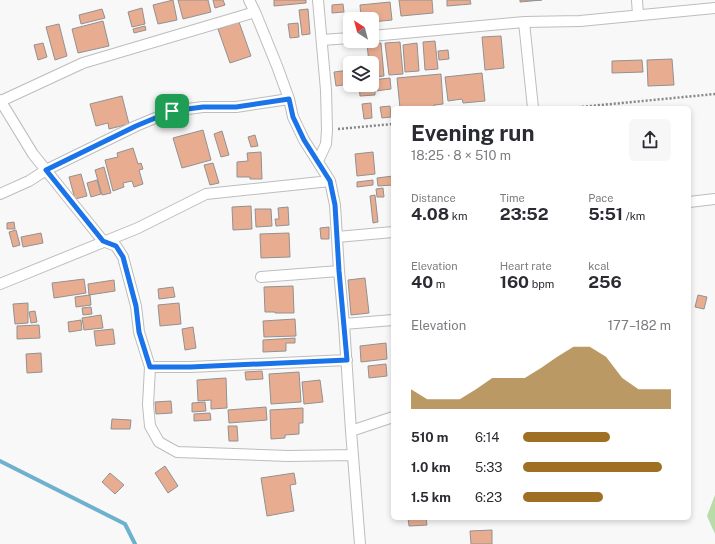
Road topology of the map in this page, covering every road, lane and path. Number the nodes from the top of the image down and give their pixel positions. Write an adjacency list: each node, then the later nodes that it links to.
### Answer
1 (249, 0): 5 (street)
2 (318, 0): 10 (street)
3 (637, 0): 6 (street)
4 (715, 8): 6 (street)
5 (255, 12): 12 (street); 13 (street)
6 (638, 15): 7 (street)
7 (524, 22): 8 (street); 14 (street)
8 (379, 35)
9 (343, 38): 10 (street)
10 (322, 40): 17 (street)
11 (715, 94): 15 (path)
12 (289, 99): 18 (street); 19 (street)
13 (0, 100): 19 (street)
14 (533, 106)
15 (591, 106)
16 (391, 124): 17 (path)
17 (327, 130): 18 (street)
18 (318, 161): 20 (street)
19 (46, 170): 21 (street); 26 (street)
20 (330, 181): 25 (street); 26 (street)
21 (0, 194)
22 (715, 199): 23 (street)
23 (691, 202)
24 (391, 232): 25 (street)
25 (337, 237): 27 (street)
26 (103, 241): 29 (street); 33 (street)
27 (339, 271): 28 (street); 31 (street)
28 (261, 277)
29 (0, 284)
30 (391, 320): 31 (street)
31 (344, 324): 32 (street)
32 (347, 360): 33 (street); 35 (street)
33 (150, 367): 36 (street)
34 (391, 419): 35 (street)
35 (351, 431): 36 (street)
36 (353, 455): 37 (street)
37 (360, 544)

